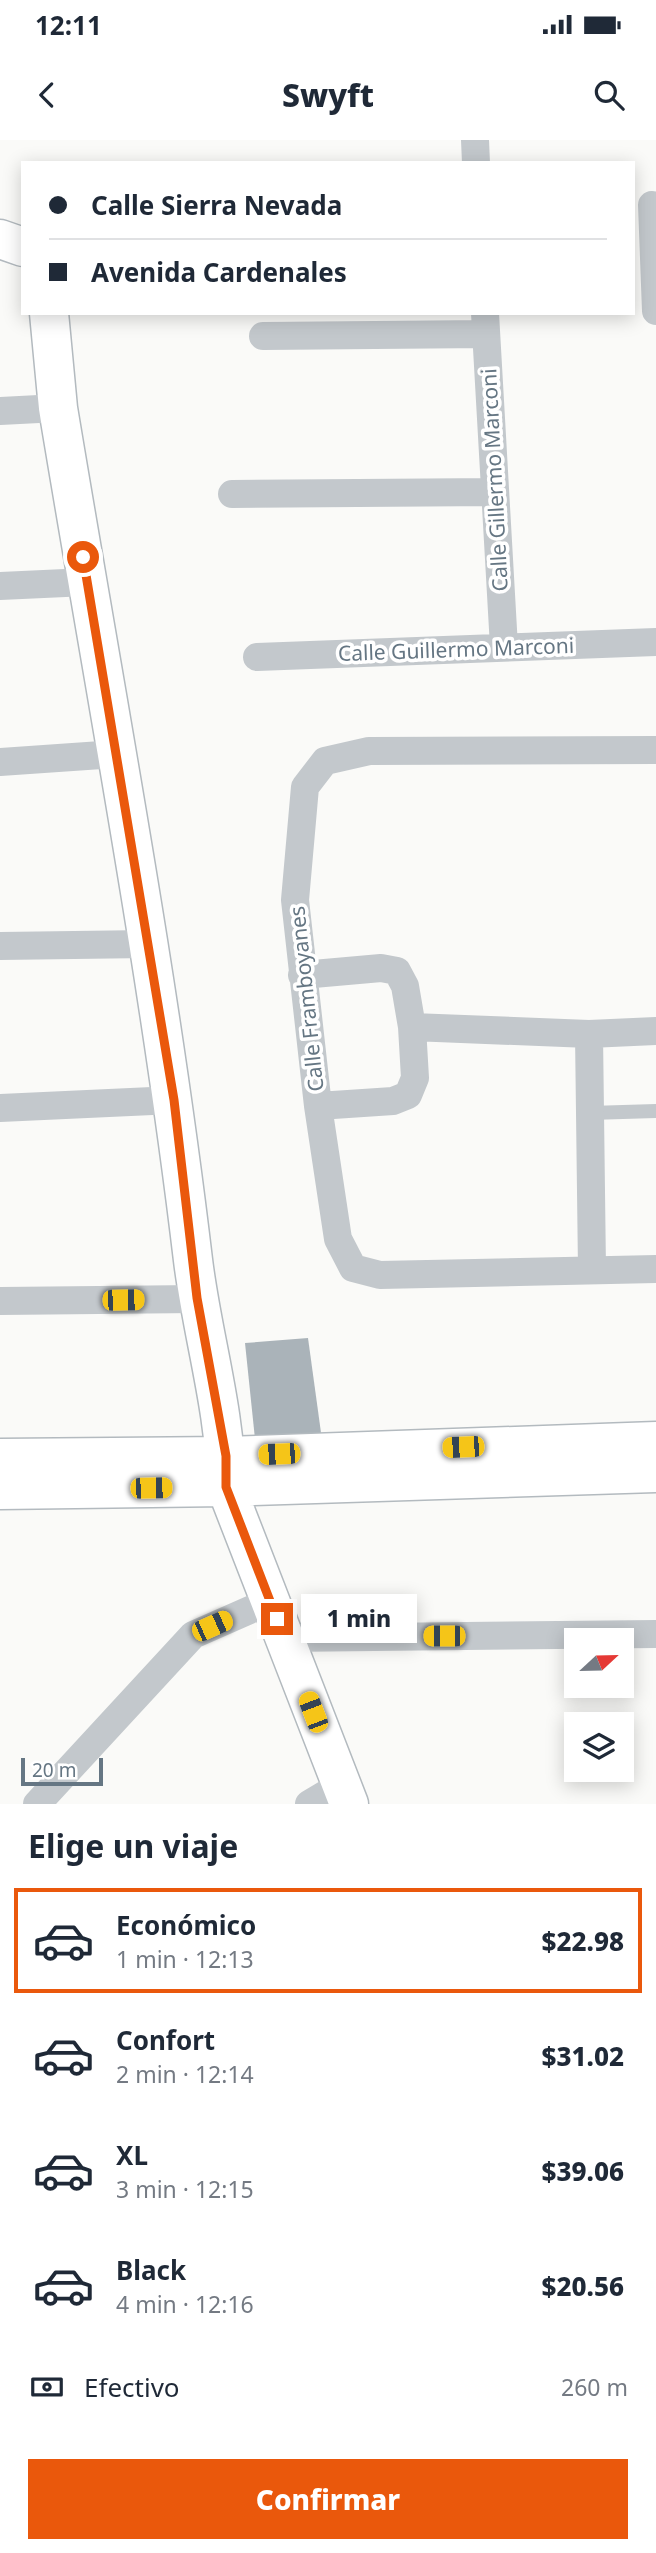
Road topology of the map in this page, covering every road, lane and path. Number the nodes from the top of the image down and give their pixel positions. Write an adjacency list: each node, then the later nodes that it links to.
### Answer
1 (475, 140): 2 (street)
2 (476, 161)
3 (647, 206): 6 (street)
4 (0, 239): 5 (street)
5 (21, 246)
6 (656, 311)
7 (49, 315): 10 (street)
8 (486, 323): 9 (street); 12 (street, Calle Gillermo Marconi)
9 (263, 336)
10 (58, 408): 11 (street); 14 (street)
11 (0, 411)
12 (495, 492): 13 (street); 17 (street, Calle Gillermo Marconi)
13 (232, 494)
14 (87, 582): 15 (street); 20 (street)
15 (0, 586)
16 (656, 642): 17 (street, Calle Guillermo Marconi)
17 (504, 648): 18 (street, Calle Guillermo Marconi)
18 (257, 657)
19 (656, 750): 24 (street, Calle Framboyanes)
20 (116, 754): 21 (street); 22 (street)
21 (0, 762)
22 (148, 944): 23 (street); 28 (street)
23 (0, 946)
24 (302, 975): 25 (street); 29 (street, Calle Framboyanes)
25 (412, 1027): 27 (street); 29 (street)
26 (656, 1031): 27 (street)
27 (589, 1034): 32 (street)
28 (174, 1100): 30 (street); 35 (street)
29 (318, 1106): 34 (street, Calle Framboyanes)
30 (0, 1108)
31 (656, 1111): 32 (lane)
32 (590, 1113): 34 (street)
33 (656, 1269): 34 (street, Calle Framboyanes)
34 (592, 1270)
35 (197, 1298): 36 (street); 39 (street)
36 (0, 1301)
37 (656, 1441): 39 (street)
38 (0, 1458): 39 (street)
39 (226, 1471): 40 (street); 41 (street); 42 (street)
40 (656, 1473)
41 (0, 1490)
42 (270, 1601): 44 (street); 46 (street)
43 (656, 1634): 44 (street)
44 (284, 1638): 45 (street)
45 (345, 1795): 47 (street)
46 (37, 1804)
47 (309, 1804)

